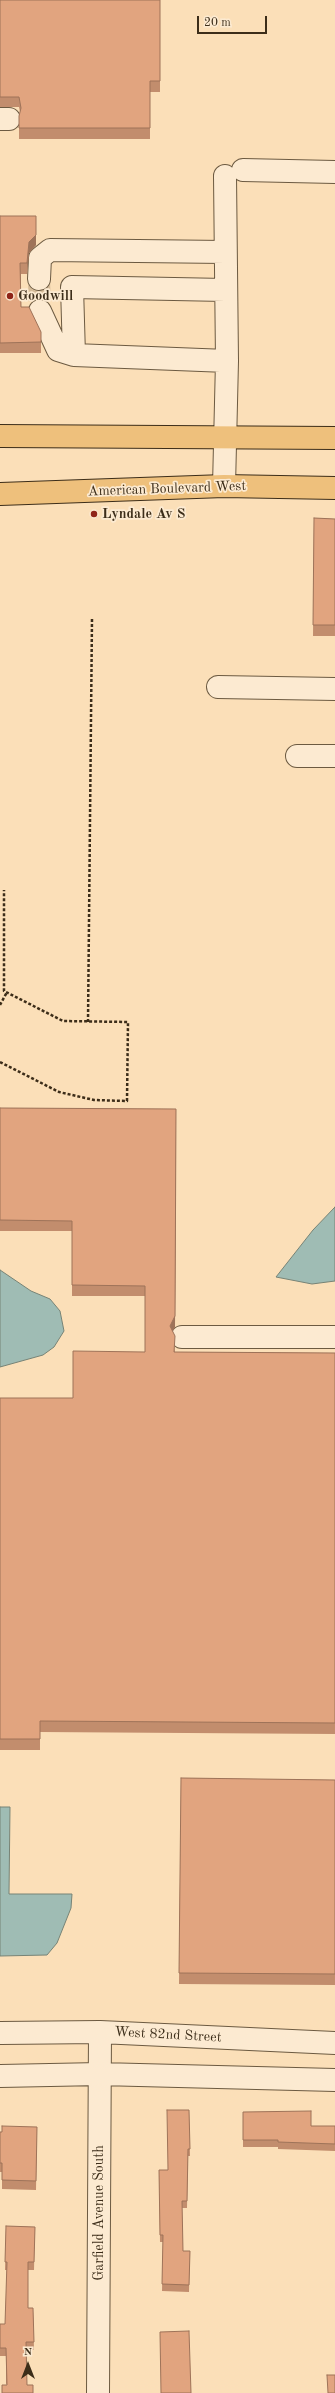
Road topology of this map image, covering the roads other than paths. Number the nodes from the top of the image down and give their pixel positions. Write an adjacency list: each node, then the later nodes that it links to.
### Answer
1 (335, 172): 2 (street)
2 (225, 252): 3 (street); 4 (street)
3 (39, 280)
4 (225, 290): 6 (street); 7 (street)
5 (40, 311): 6 (street)
6 (74, 354): 7 (street)
7 (227, 361): 9 (street)
8 (0, 436): 9 (main road)
9 (224, 437): 10 (main road); 11 (street)
10 (335, 438)
11 (224, 486): 12 (main road, American Boulevard West); 13 (main road, American Boulevard West)
12 (335, 488)
13 (0, 494)
14 (218, 687): 15 (street)
15 (335, 689)
16 (297, 756): 17 (street)
17 (335, 756)
18 (182, 1336): 19 (street)
19 (335, 1337)
20 (100, 2032): 21 (street, West 82nd Street); 22 (street, West 82nd Street); 23 (street, Garfield Avenue South)
21 (0, 2033)
22 (335, 2043)
23 (100, 2074): 24 (street); 25 (street); 26 (street, Garfield Avenue South)
24 (0, 2076)
25 (335, 2080)
26 (98, 2393)

